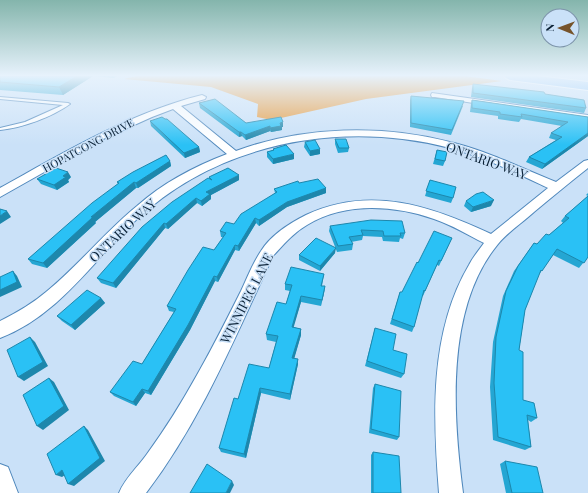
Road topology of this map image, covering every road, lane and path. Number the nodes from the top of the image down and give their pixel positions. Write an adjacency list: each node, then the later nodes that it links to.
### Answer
1 (11, 99): 6 (lane)
2 (195, 99): 4 (street, HOPATCONG DRIVE)
3 (462, 99): 5 (street)
4 (174, 105): 7 (street); 10 (street, HOPATCONG DRIVE)
5 (588, 118)
6 (0, 129)
7 (234, 154): 9 (street, ONTARIO WAY); 12 (street, ONTARIO WAY)
8 (588, 163): 9 (street)
9 (556, 187): 11 (street)
10 (0, 194)
11 (493, 241): 15 (street, WINNIPEG LANE); 16 (street)
12 (0, 330)
13 (0, 475): 14 (street)
14 (6, 493)
15 (131, 493)
16 (451, 493)

